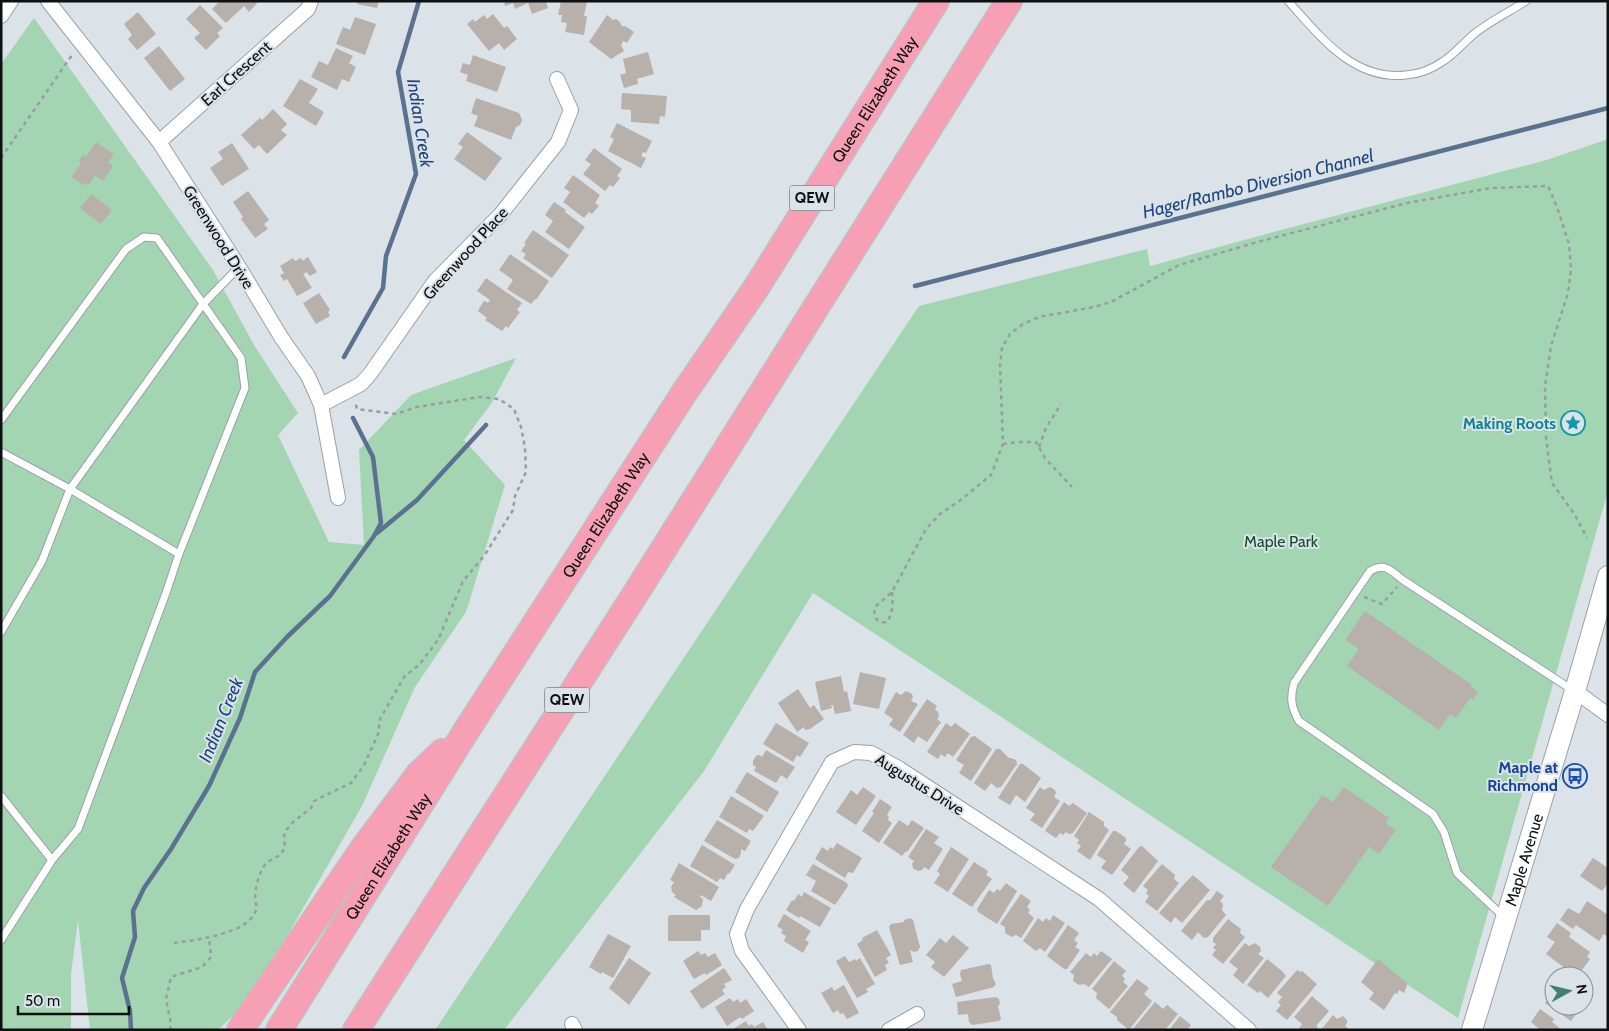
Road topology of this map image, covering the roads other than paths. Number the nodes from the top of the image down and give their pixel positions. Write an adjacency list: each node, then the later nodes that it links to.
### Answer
1 (11, 1): 8 (street)
2 (48, 1): 10 (street, Greenwood Drive)
3 (311, 1): 10 (street, Earl Crescent)
4 (936, 1): 23 (highway, Queen Elizabeth Way / QEW)
5 (1009, 1): 31 (highway, QEW)
6 (1288, 1): 7 (lane)
7 (1526, 1)
8 (1, 16)
9 (557, 79): 13 (street, Greenwood Place)
10 (159, 142): 11 (street, Greenwood Drive)
11 (239, 267): 12 (lane); 13 (street, Greenwood Drive)
12 (203, 304): 14 (lane); 16 (lane); 18 (lane)
13 (320, 405): 17 (street, Greenwood Drive)
14 (1, 420)
15 (1, 452): 16 (lane)
16 (70, 489): 18 (lane); 20 (lane)
17 (338, 498)
18 (179, 554): 25 (lane)
19 (1608, 576): 21 (main road, Maple Avenue)
20 (1, 632)
21 (1575, 692): 22 (street); 26 (main road, Maple Avenue); 26 (lane)
22 (1608, 715)
23 (468, 728): 29 (highway); 30 (highway, Queen Elizabeth Way / QEW)
24 (1, 796): 25 (lane)
25 (52, 860): 27 (lane)
26 (1506, 919): 35 (main road, Maple Avenue)
27 (1, 940)
28 (917, 1014): 33 (street)
29 (240, 1030)
30 (279, 1030)
31 (356, 1030)
32 (799, 1030): 34 (street, Augustus Drive)
33 (889, 1030)
34 (1249, 1030)
35 (1472, 1030)

